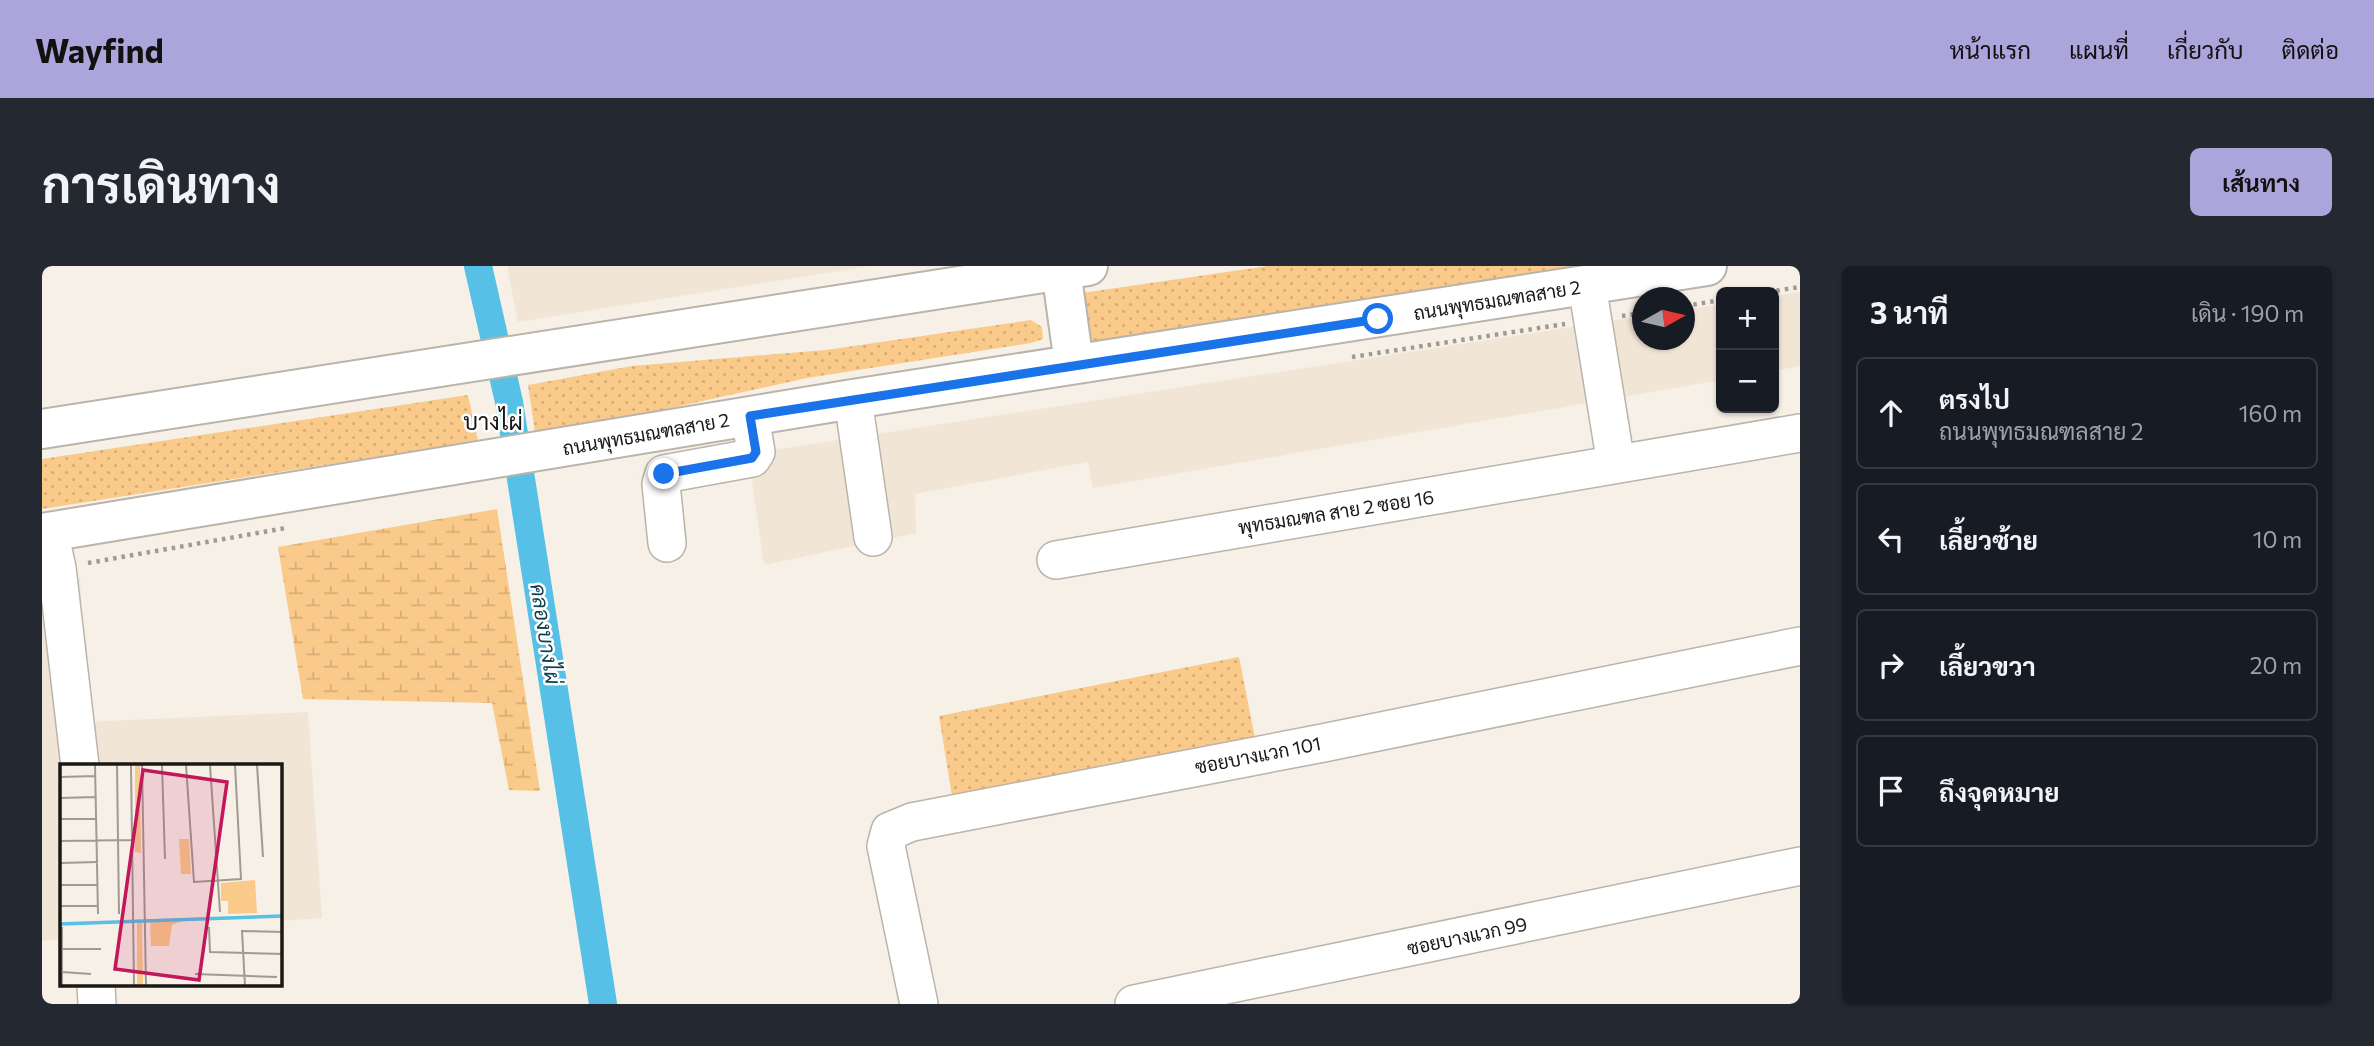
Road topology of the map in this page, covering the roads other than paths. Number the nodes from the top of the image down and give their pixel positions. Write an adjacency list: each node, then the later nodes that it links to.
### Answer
1 (1707, 266): 3 (main road, ถนนพุทธมณฑลสาย 2)
2 (1074, 268): 4 (main road); 7 (main road)
3 (1587, 285): 4 (main road, ถนนพุทธมณฑลสาย 2); 9 (street)
4 (1074, 364): 5 (main road, ถนนพุทธมณฑลสาย 2)
5 (853, 398): 6 (main road, ถนนพุทธมณฑลสาย 2); 11 (street)
6 (750, 416): 10 (main road, ถนนพุทธมณฑลสาย 2); 12 (street)
7 (42, 429)
8 (1800, 433): 9 (street, พุทธมณฑล สาย 2 ซอย 16)
9 (1616, 464): 13 (street, พุทธมณฑล สาย 2 ซอย 16)
10 (45, 532): 15 (street)
11 (873, 537)
12 (667, 543)
13 (1056, 560)
14 (1800, 646): 19 (street, ซอยบางแวก 101)
15 (80, 764)
16 (1800, 866): 20 (street, ซอยบางแวก 99)
17 (96, 986): 18 (street)
18 (97, 1004)
19 (919, 1004)
20 (1134, 1004)

